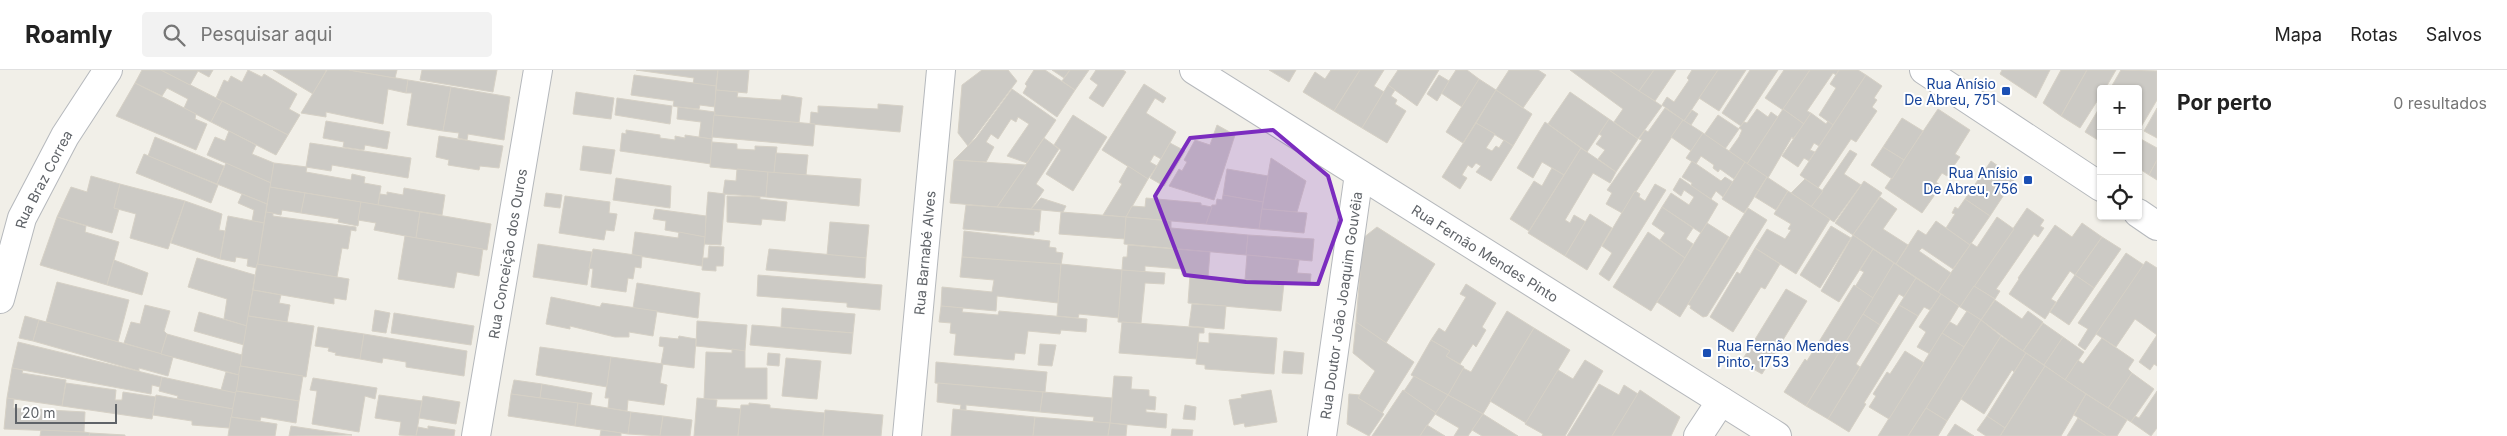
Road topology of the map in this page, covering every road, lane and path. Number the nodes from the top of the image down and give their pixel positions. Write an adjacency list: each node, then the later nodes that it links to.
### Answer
1 (108, 70): 10 (street, Rua Braz Correa)
2 (538, 70): 12 (street, Rua Conceição dos Ouros)
3 (941, 70): 13 (street, Rua Barnabé Alves)
4 (1194, 70): 6 (street, Rua Fernão Mendes Pinto)
5 (1924, 70): 7 (street)
6 (1359, 174): 11 (street, Rua Fernão Mendes Pinto); 14 (street, Rua Doutor João Joaquim Gouvêia)
7 (2097, 184)
8 (2142, 216): 9 (street)
9 (2157, 226)
10 (0, 299)
11 (1721, 401): 15 (street); 16 (street, Rua Fernão Mendes Pinto)
12 (476, 436)
13 (907, 436)
14 (1322, 436)
15 (1698, 436)
16 (1777, 436)

